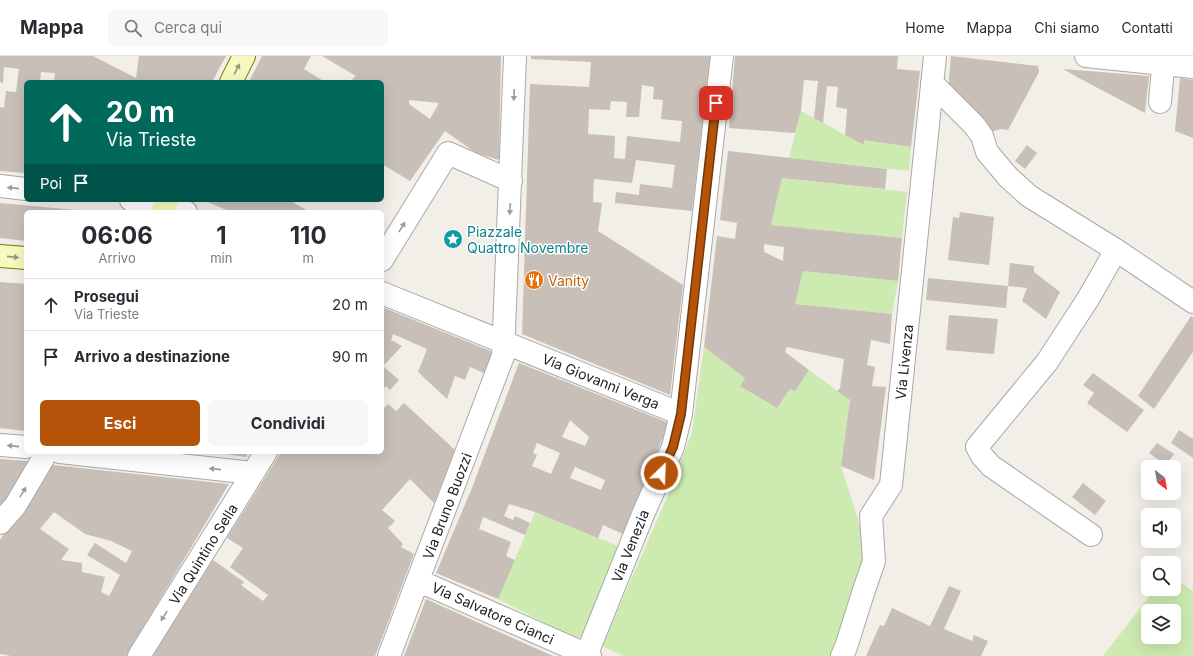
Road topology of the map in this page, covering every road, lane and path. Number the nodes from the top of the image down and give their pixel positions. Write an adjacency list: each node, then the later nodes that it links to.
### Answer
1 (244, 56): 8 (street, one-way to 1)
2 (515, 56): 11 (street, Via Bruno Buozzi, one-way to 11)
3 (722, 56): 24 (street, Via Venezia)
4 (935, 56): 9 (street, Via Livenza)
5 (1086, 56): 6 (street)
6 (1164, 60): 7 (street); 10 (street)
7 (1193, 67)
8 (232, 80)
9 (932, 83): 17 (street); 37 (street, Via Livenza)
10 (1160, 102)
11 (511, 181): 19 (street, one-way to 11); 23 (street, Via Bruno Buozzi, one-way to 23)
12 (0, 186): 13 (street, one-way to 12)
13 (24, 189)
14 (145, 202): 15 (street)
15 (165, 205): 16 (street)
16 (180, 210)
17 (1116, 250): 22 (street); 32 (street)
18 (0, 256): 20 (street, one-way to 20)
19 (384, 257)
20 (24, 258)
21 (384, 294): 23 (street, Via Giovanni Verga)
22 (1193, 302)
23 (509, 349): 24 (street, Via Giovanni Verga); 33 (street, Via Bruno Buozzi)
24 (681, 414): 34 (street, Via Venezia)
25 (0, 445): 26 (street, one-way to 25)
26 (24, 447)
27 (46, 454): 31 (street, one-way to 27)
28 (78, 454): 30 (street, one-way to 28)
29 (265, 454): 30 (street, Via Quintino Sella)
30 (253, 473): 35 (street, Via Quintino Sella, one-way to 35)
31 (0, 524)
32 (1090, 535)
33 (418, 581): 34 (street, Via Salvatore Cianci); 36 (street, Via Bruno Buozzi)
34 (588, 655)
35 (138, 656)
36 (389, 656)
37 (842, 656)

